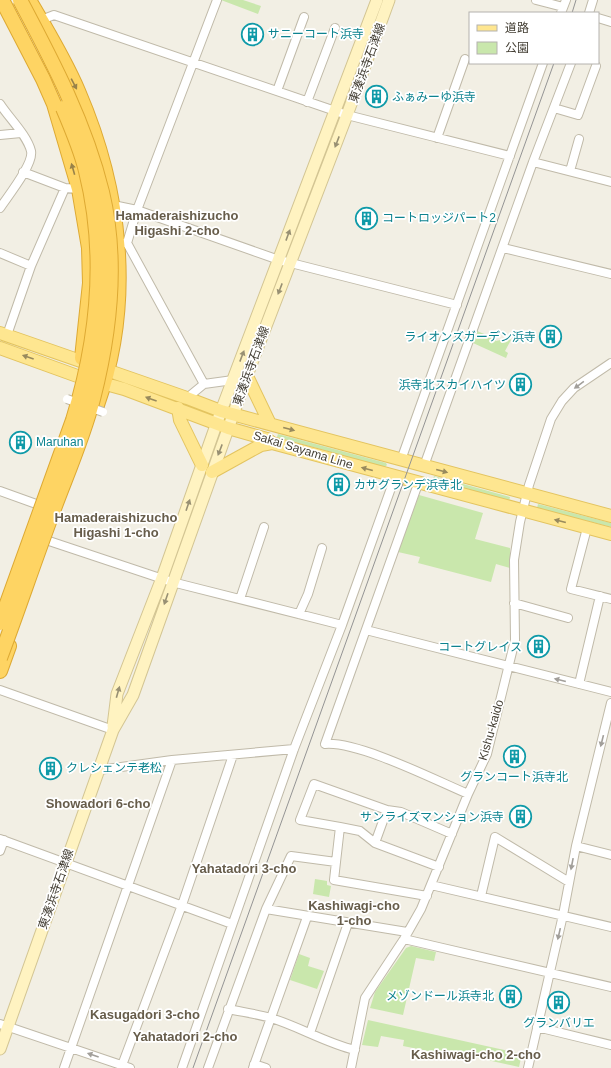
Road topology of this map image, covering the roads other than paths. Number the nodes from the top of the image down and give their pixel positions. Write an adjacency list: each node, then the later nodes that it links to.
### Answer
1 (2, 0): 37 (highway, one-way to 1)
2 (10, 0): 89 (highway, bridge)
3 (20, 0): 92 (highway, bridge)
4 (29, 0): 14 (highway)
5 (217, 0): 18 (street)
6 (377, 0): 26 (street, 東湊浜寺石津線)
7 (389, 0): 27 (street, 東湊浜寺石津線)
8 (536, 0): 10 (street)
9 (593, 0): 11 (street)
10 (564, 7)
11 (589, 12)
12 (304, 17): 22 (street)
13 (599, 18): 15 (street)
14 (41, 20): 18 (street); 38 (highway, one-way to 38)
15 (611, 22)
16 (335, 28): 23 (street)
17 (465, 59): 30 (street)
18 (193, 61): 22 (street); 40 (street)
19 (544, 64): 32 (street)
20 (571, 64): 25 (street)
21 (596, 66): 25 (street)
22 (277, 91): 23 (street)
23 (307, 102): 26 (street)
24 (0, 104): 28 (street)
25 (554, 108): 33 (street)
26 (334, 111): 27 (street); 44 (street, 東湊浜寺石津線, one-way to 26)
27 (347, 116): 30 (street); 44 (street, 東湊浜寺石津線, one-way to 44)
28 (21, 133): 29 (street); 35 (street)
29 (0, 135)
30 (437, 138): 32 (street)
31 (579, 139): 34 (street)
32 (510, 156): 47 (street)
33 (533, 162): 34 (street); 42 (street)
34 (570, 171): 36 (street)
35 (23, 172): 37 (street); 39 (street)
36 (611, 182)
37 (72, 188): 45 (street); 50 (highway)
38 (114, 205): 40 (street); 41 (highway)
39 (0, 208)
40 (137, 210): 41 (street); 44 (street)
41 (122, 243): 52 (highway); 56 (street)
42 (503, 248): 46 (street); 67 (street)
43 (0, 253): 45 (street)
44 (284, 261): 47 (street); 53 (street, 東湊浜寺石津線, one-way to 53); 55 (street, 東湊浜寺石津線, one-way to 44)
45 (31, 266): 48 (street)
46 (611, 274)
47 (457, 305): 66 (street)
48 (4, 334): 50 (main road, Sakai Sayama Line)
49 (0, 348): 54 (main road, Sakai Sayama Line, one-way to 49)
50 (82, 363): 52 (main road, Sakai Sayama Line); 54 (highway)
51 (611, 363): 72 (street, one-way to 72)
52 (106, 376): 54 (main road, Sakai Sayama Line); 57 (main road, Sakai Sayama Line); 59 (main road, Sakai Sayama Line, one-way to 52); 79 (highway)
53 (247, 376): 62 (street, 東湊浜寺石津線); 63 (main road)
54 (80, 377): 73 (highway)
55 (233, 380): 56 (street); 60 (street, 東湊浜寺石津線)
56 (204, 384): 57 (street)
57 (187, 398): 60 (main road, Sakai Sayama Line)
58 (67, 399): 61 (street, bridge)
59 (178, 408): 64 (main road, Sakai Sayama Line); 68 (main road)
60 (221, 411): 62 (main road, Sakai Sayama Line); 64 (street, 東湊浜寺石津線)
61 (103, 412)
62 (234, 415): 63 (main road, Sakai Sayama Line); 64 (street, 東湊浜寺石津線)
63 (270, 424): 66 (main road, Sakai Sayama Line, one-way to 66)
64 (223, 426): 65 (main road, Sakai Sayama Line); 68 (street, 東湊浜寺石津線)
65 (272, 443): 68 (main road); 69 (main road, Sakai Sayama Line, one-way to 65)
66 (401, 460): 67 (main road, Sakai Sayama Line)
67 (424, 466): 72 (main road, Sakai Sayama Line, one-way to 72)
68 (207, 468): 81 (street, 東湊浜寺石津線)
69 (395, 477): 70 (main road, Sakai Sayama Line); 90 (street)
70 (418, 484): 74 (main road, Sakai Sayama Line); 91 (street)
71 (0, 491): 73 (street)
72 (526, 494): 74 (street, Kishu-kaido); 75 (main road, Sakai Sayama Line)
73 (39, 505): 86 (highway)
74 (523, 509): 77 (main road, Sakai Sayama Line, one-way to 74); 85 (street, Kishu-kaido)
75 (611, 516)
76 (264, 527): 83 (street)
77 (587, 528): 78 (main road, Sakai Sayama Line); 82 (street)
78 (611, 534)
79 (46, 540): 81 (street); 94 (highway)
80 (322, 548): 87 (street)
81 (167, 580): 83 (street); 99 (street, 東湊浜寺石津線, one-way to 99); 99 (street, 東湊浜寺石津線, one-way to 81)
82 (600, 596): 84 (street); 95 (street)
83 (240, 599): 87 (street)
84 (611, 599)
85 (514, 603): 88 (street); 93 (street, Kishu-kaido)
86 (0, 612)
87 (299, 614): 90 (street)
88 (568, 618)
89 (0, 623)
90 (342, 625): 100 (street)
91 (366, 630): 93 (street); 104 (street)
92 (0, 658)
93 (509, 667): 95 (street, one-way to 93); 104 (street, Kishu-kaido)
94 (0, 672)
95 (579, 684): 97 (street)
96 (0, 690): 99 (street)
97 (611, 692)
98 (611, 703): 110 (street, one-way to 110)
99 (113, 730): 103 (street, 東湊浜寺石津線)
100 (294, 749): 101 (street); 126 (street)
101 (233, 755): 102 (street); 121 (street)
102 (172, 760): 103 (street); 117 (street)
103 (99, 770): 114 (street, 東湊浜寺石津線)
104 (468, 794): 107 (street, Kishu-kaido)
105 (387, 810): 106 (street); 107 (street); 109 (street)
106 (340, 827): 109 (street); 113 (street)
107 (452, 834): 115 (street, Kishu-kaido)
108 (2, 840): 111 (street); 114 (street)
109 (375, 843): 115 (street)
110 (576, 846): 112 (street); 116 (street, one-way to 116)
111 (0, 851)
112 (611, 855)
113 (336, 862): 119 (street); 122 (street)
114 (65, 864): 117 (street); 133 (street, 東湊浜寺石津線)
115 (439, 867): 118 (street, Kishu-kaido)
116 (569, 882): 120 (street); 123 (street)
117 (127, 884): 121 (street); 137 (street)
118 (431, 885): 119 (street, Kishu-kaido); 120 (street)
119 (426, 896): 128 (street, Kishu-kaido)
120 (481, 896): 123 (street)
121 (182, 905): 126 (street); 141 (street)
122 (266, 909): 124 (street); 131 (street)
123 (563, 915): 127 (street); 129 (street, one-way to 129)
124 (307, 917): 125 (street); 132 (street)
125 (348, 922): 128 (street); 135 (street)
126 (232, 924): 143 (street)
127 (611, 927)
128 (406, 936): 129 (street); 139 (street, Kishu-kaido)
129 (550, 972): 130 (street); 134 (street)
130 (611, 987)
131 (228, 1009): 132 (street); 144 (street)
132 (270, 1018): 135 (street); 140 (street)
133 (4, 1025): 137 (street); 138 (street, 東湊浜寺石津線)
134 (537, 1027): 136 (street); 147 (street)
135 (310, 1033): 139 (street)
136 (611, 1045)
137 (71, 1047): 141 (street, one-way to 137); 142 (street)
138 (0, 1049)
139 (355, 1050): 146 (street, Kishu-kaido)
140 (254, 1066): 145 (street)
141 (125, 1067)
142 (64, 1068)
143 (182, 1068)
144 (208, 1068)
145 (266, 1068)
146 (351, 1068)
147 (528, 1068)

